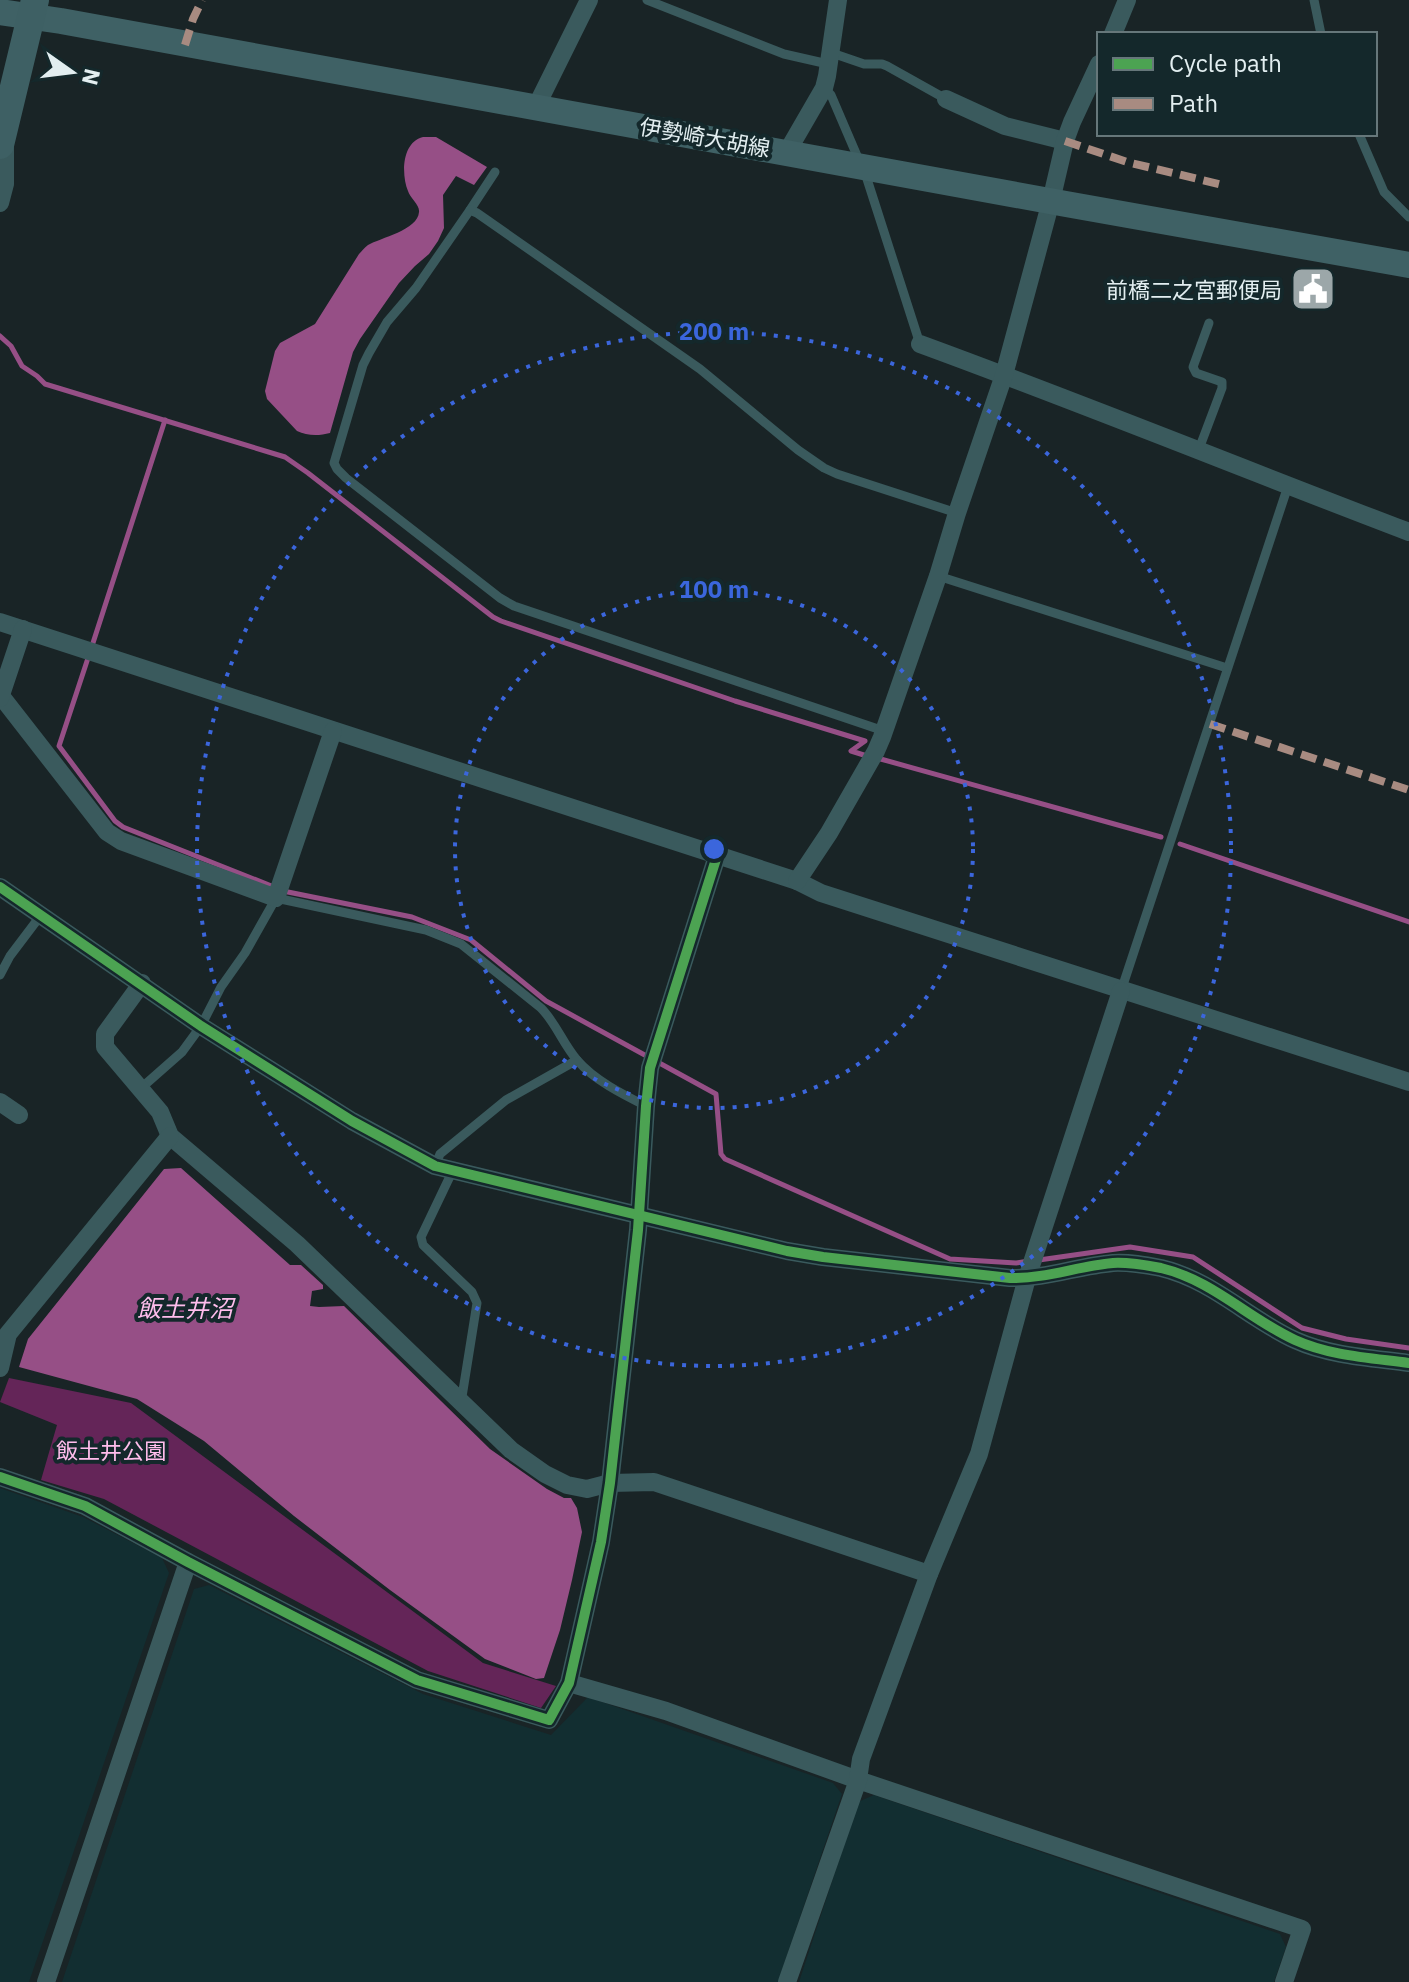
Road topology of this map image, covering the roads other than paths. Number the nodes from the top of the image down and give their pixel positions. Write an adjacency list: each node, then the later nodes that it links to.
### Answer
1 (589, 0): 14 (street)
2 (647, 0): 10 (lane)
3 (838, 0): 10 (street)
4 (1127, 0): 8 (street)
5 (1314, 0): 9 (lane)
6 (33, 9): 7 (main road, 伊勢崎大胡線); 14 (main road, 伊勢崎大胡線); 15 (highway)
7 (0, 12)
8 (1114, 32)
9 (1321, 32)
10 (829, 58): 12 (street); 13 (lane)
11 (1097, 68): 17 (street)
12 (824, 88): 18 (street); 19 (lane)
13 (946, 99): 17 (street)
14 (536, 107): 18 (main road, 伊勢崎大胡線)
15 (2, 136): 22 (street)
16 (1360, 136): 24 (lane)
17 (1065, 141): 21 (street)
18 (787, 152): 19 (main road, 伊勢崎大胡線)
19 (861, 166): 21 (main road, 伊勢崎大胡線); 27 (lane)
20 (495, 172): 23 (lane)
21 (1051, 201): 25 (main road, 伊勢崎大胡線); 28 (street)
22 (0, 203)
23 (470, 210): 31 (lane); 39 (lane)
24 (1409, 217)
25 (1409, 265)
26 (1209, 323): 29 (lane)
27 (920, 344): 28 (street)
28 (1004, 375): 29 (street); 31 (street)
29 (1199, 449): 30 (street)
30 (1288, 486): 32 (street); 36 (lane)
31 (957, 513): 33 (street)
32 (1409, 532)
33 (938, 576): 36 (lane); 39 (street)
34 (0, 622): 35 (street)
35 (23, 629): 37 (street); 38 (street)
36 (1227, 668): 48 (lane)
37 (1, 697): 43 (street)
38 (333, 731): 40 (street); 43 (street)
39 (884, 731): 41 (street)
40 (717, 856): 41 (street); 54 (street)
41 (797, 881): 48 (street)
42 (0, 887): 44 (street)
43 (276, 898): 49 (lane); 50 (lane)
44 (41, 915): 45 (lane); 47 (street)
45 (5, 953): 46 (lane)
46 (0, 975)
47 (142, 983): 49 (street); 52 (street)
48 (1121, 991): 51 (street); 59 (street)
49 (201, 1026): 52 (lane); 57 (street)
50 (577, 1060): 54 (lane); 57 (lane)
51 (1409, 1082)
52 (140, 1089): 56 (street)
53 (0, 1102): 55 (street)
54 (646, 1106): 58 (street)
55 (19, 1115)
56 (170, 1136): 61 (street); 62 (street)
57 (444, 1168): 58 (street); 62 (lane)
58 (638, 1215): 59 (street); 64 (street)
59 (1027, 1278): 60 (street); 66 (street)
60 (1409, 1363)
61 (0, 1368)
62 (461, 1403): 64 (street)
63 (0, 1477): 65 (street)
64 (610, 1483): 66 (street); 67 (street)
65 (188, 1562): 67 (street); 69 (street)
66 (929, 1574): 68 (street)
67 (569, 1683): 68 (street)
68 (858, 1780): 70 (street); 71 (street)
69 (46, 1982)
70 (787, 1982)
71 (1284, 1982)

